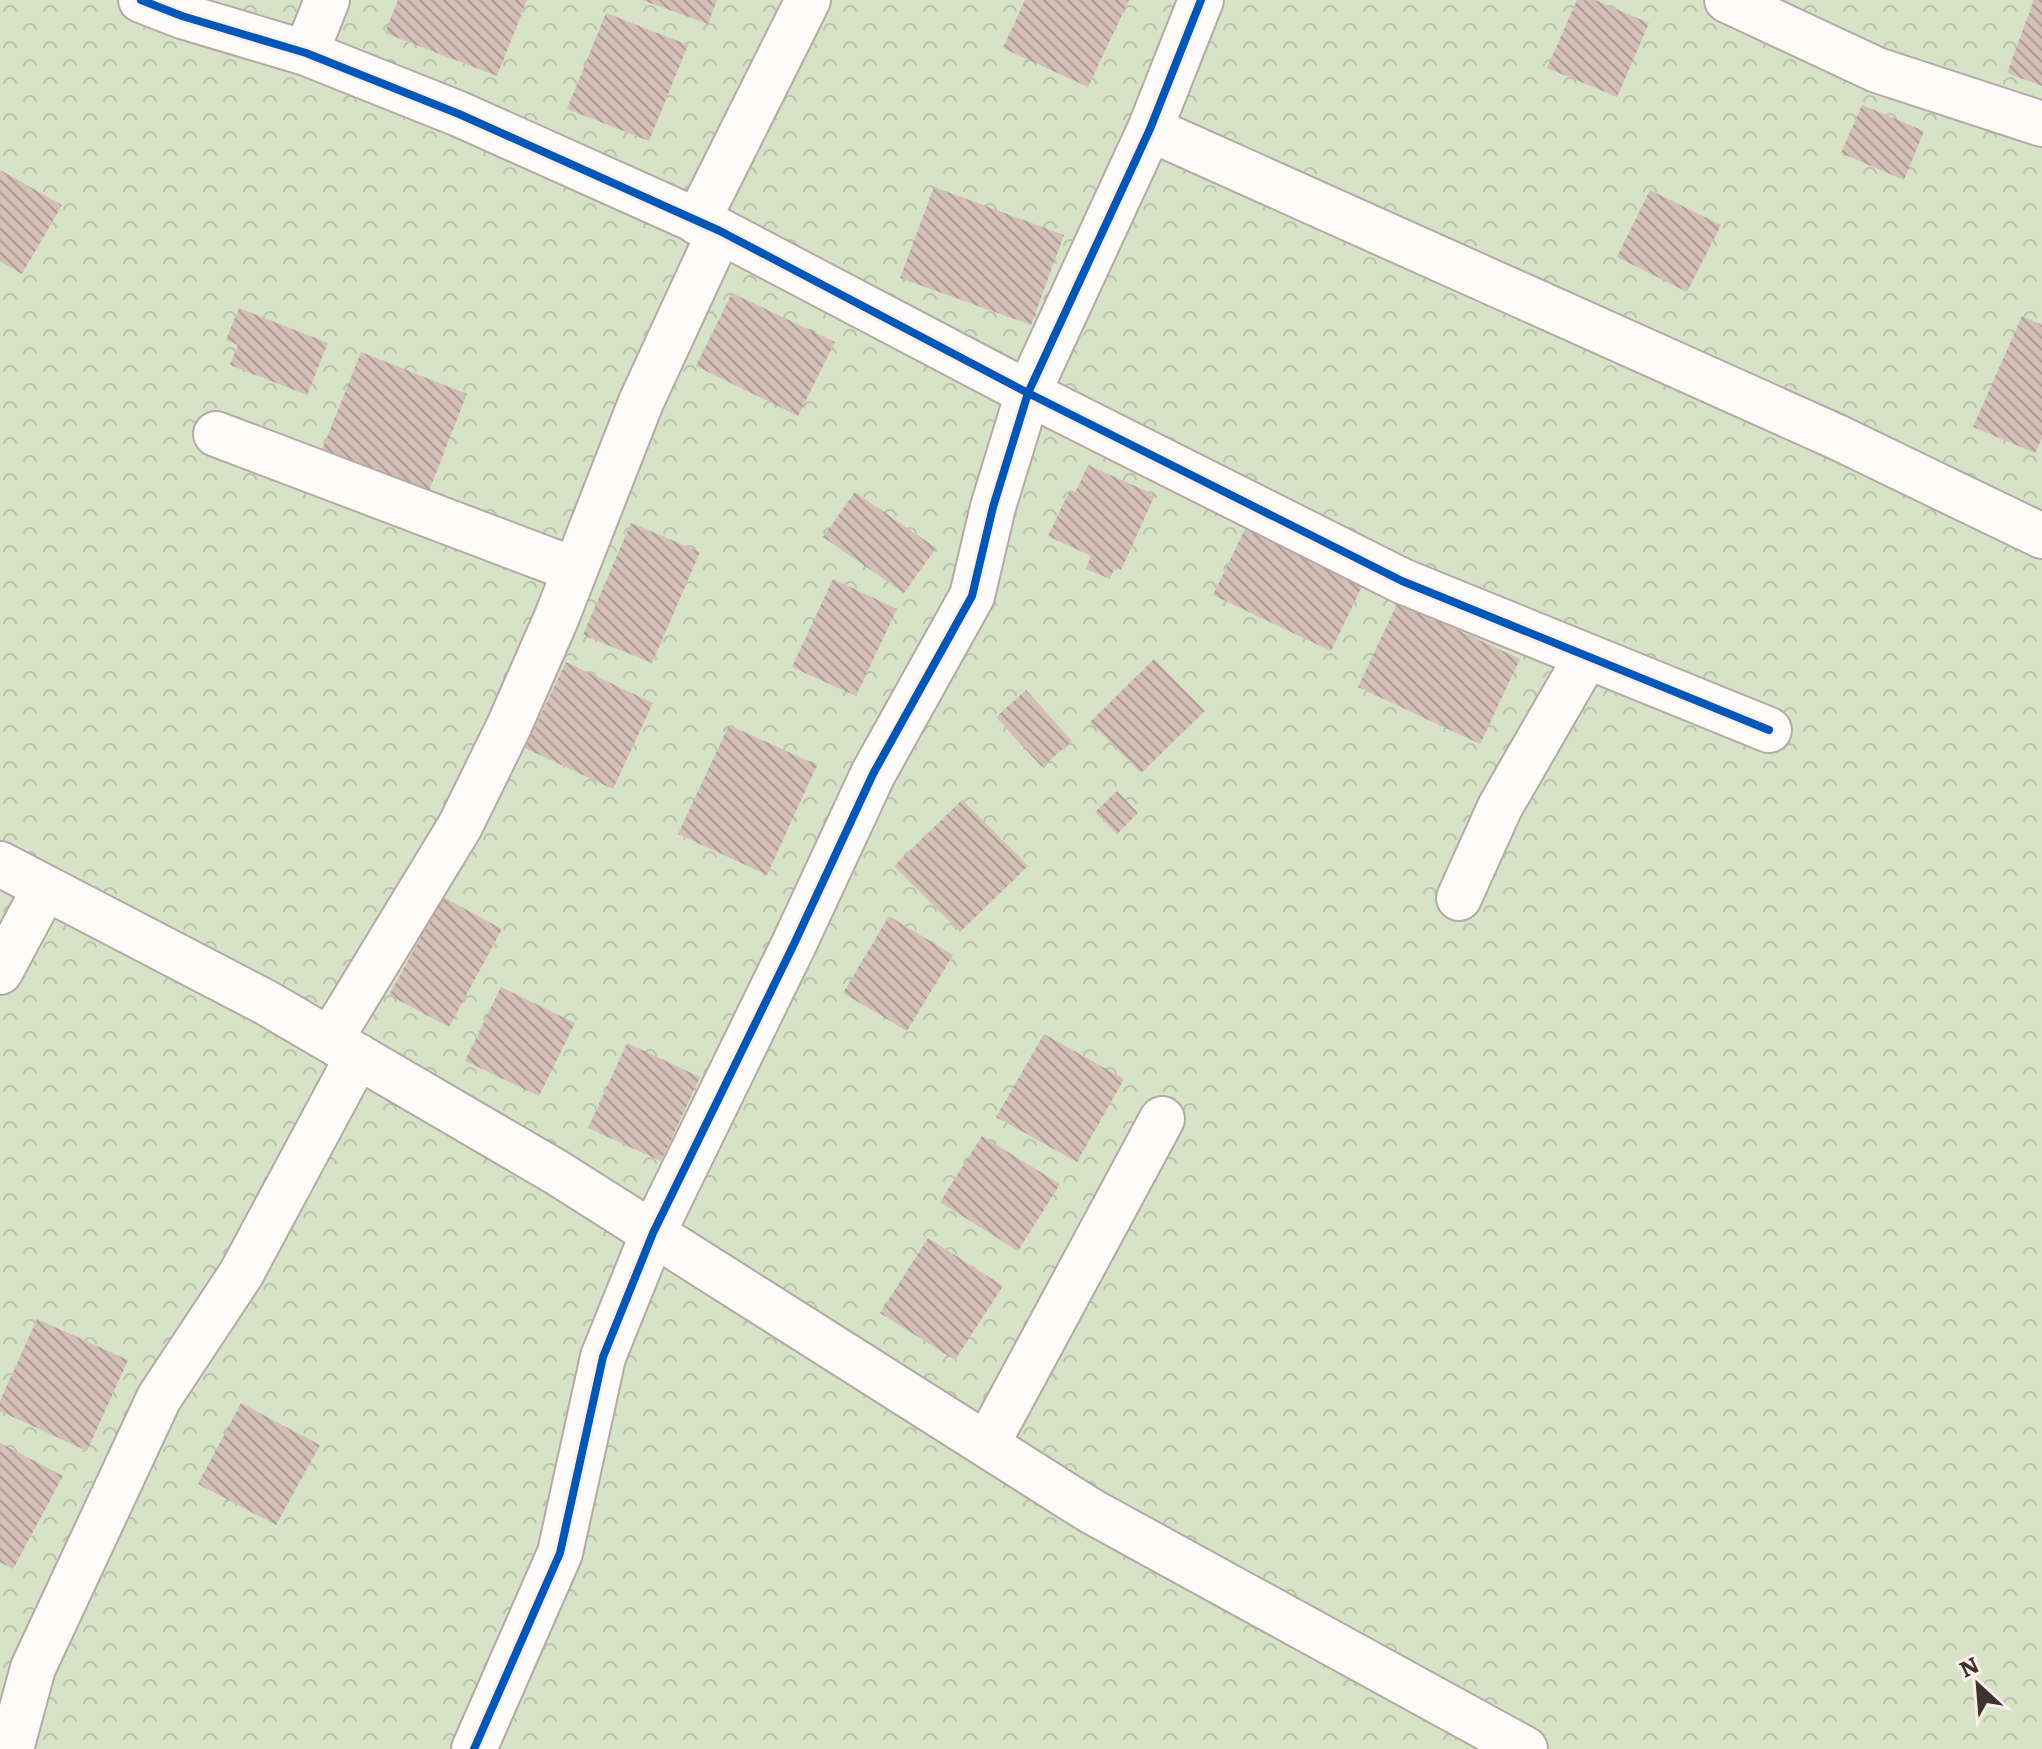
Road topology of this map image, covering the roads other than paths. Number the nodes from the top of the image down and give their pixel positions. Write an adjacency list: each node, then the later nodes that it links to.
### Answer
1 (141, 0): 6 (street)
2 (327, 0): 6 (street)
3 (808, 0): 9 (street)
4 (1201, 0): 8 (street)
5 (1727, 0): 7 (street)
6 (306, 53): 9 (street)
7 (2042, 124)
8 (1150, 129): 10 (street); 12 (street)
9 (709, 226): 10 (street); 13 (street)
10 (1028, 393): 14 (street); 22 (street)
11 (216, 434): 13 (street)
12 (2042, 536)
13 (575, 570): 20 (street)
14 (1587, 656): 15 (street); 18 (street)
15 (1769, 730)
16 (0, 864): 17 (street)
17 (45, 888): 19 (street); 20 (street)
18 (1459, 898)
19 (0, 972)
20 (344, 1048): 22 (street); 24 (street)
21 (1162, 1119): 23 (street)
22 (653, 1233): 23 (street); 25 (street)
23 (987, 1444): 26 (street)
24 (11, 1749)
25 (474, 1749)
26 (1525, 1749)

